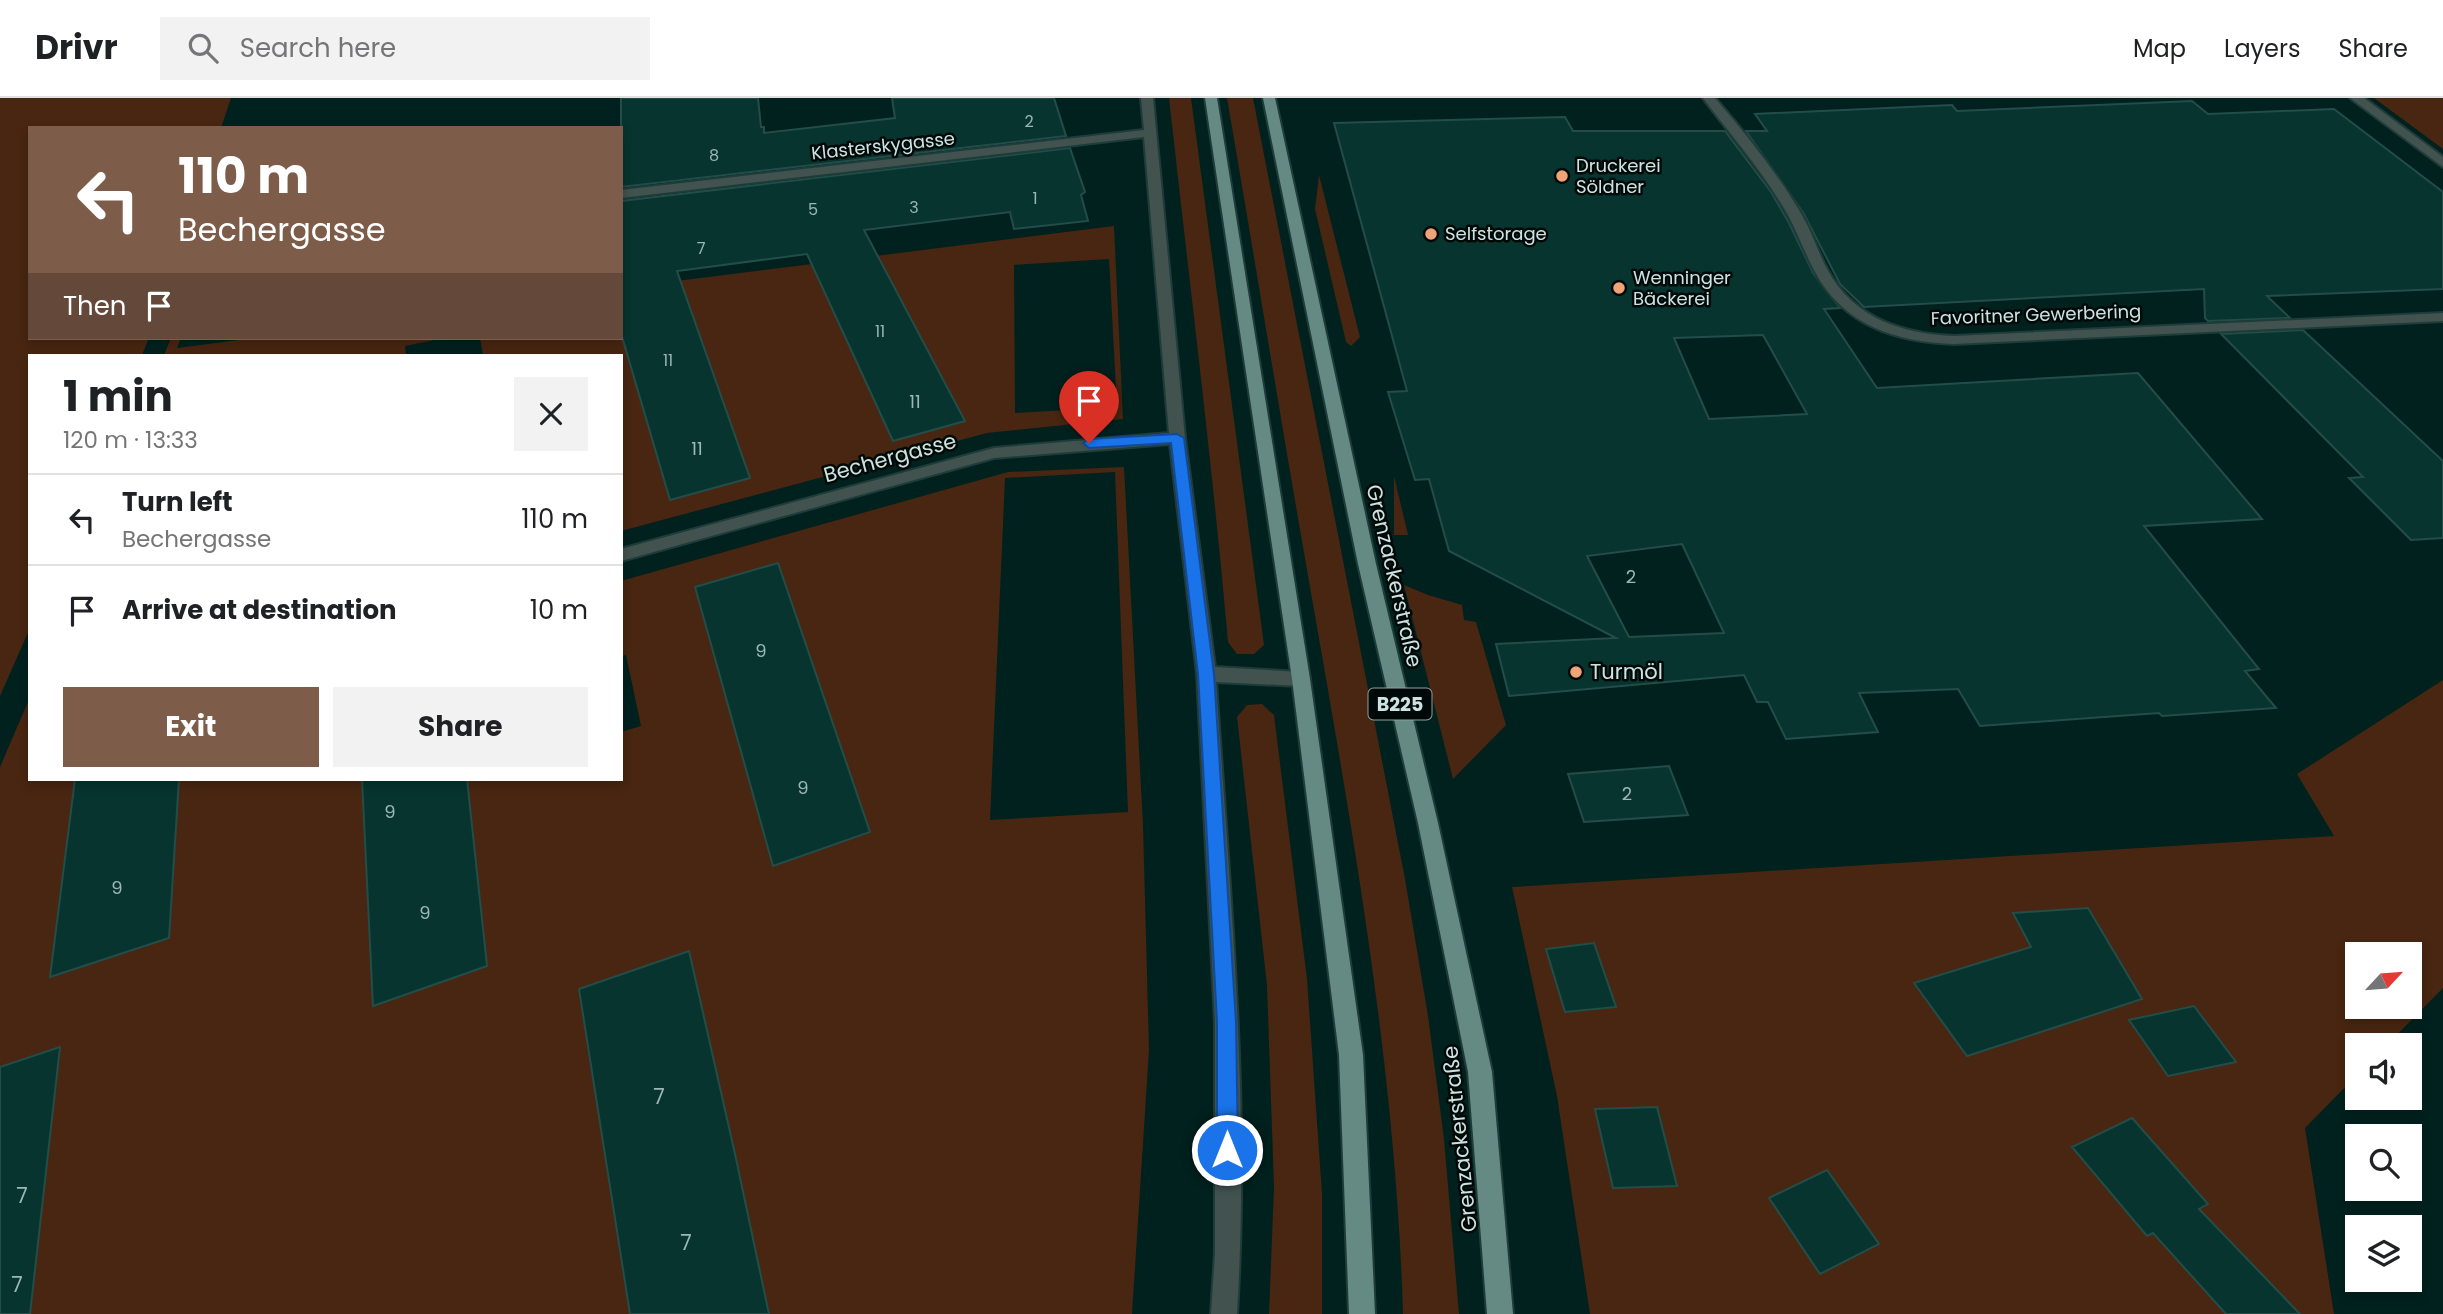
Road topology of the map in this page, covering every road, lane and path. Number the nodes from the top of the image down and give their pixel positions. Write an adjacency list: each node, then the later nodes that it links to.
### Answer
1 (1147, 98): 6 (street)
2 (1210, 98): 13 (main road)
3 (1269, 98): 16 (main road, Grenzackerstraße / B225)
4 (1709, 98): 9 (street, Favoritner Gewerbering)
5 (2356, 98): 7 (street)
6 (1149, 134): 8 (street, Klasterskygasse); 10 (street)
7 (2443, 163)
8 (623, 194)
9 (2443, 317)
10 (1177, 438): 11 (street, Bechergasse); 12 (street)
11 (623, 554)
12 (1206, 674): 13 (street); 14 (street)
13 (1301, 679): 15 (main road)
14 (1224, 1314)
15 (1362, 1314)
16 (1500, 1314)

